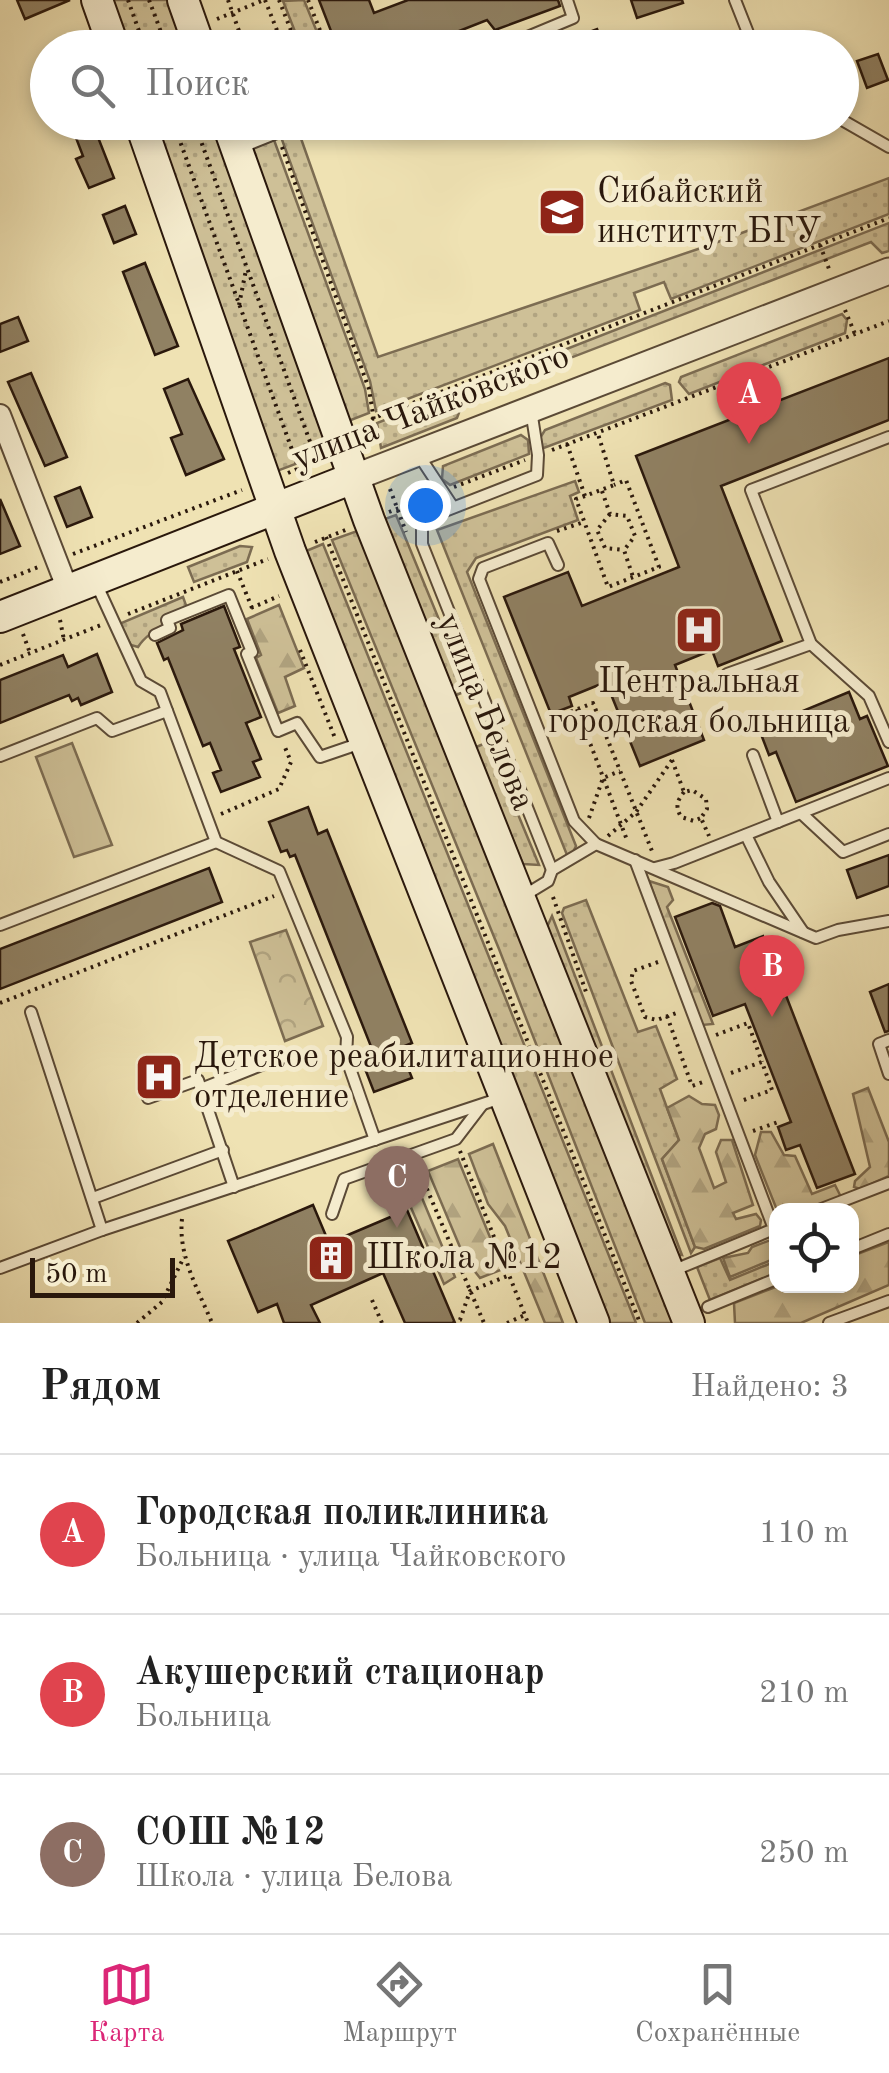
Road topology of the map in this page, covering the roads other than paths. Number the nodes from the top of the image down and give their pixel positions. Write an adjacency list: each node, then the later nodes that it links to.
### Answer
1 (97, 0): 4 (main road)
2 (567, 0): 5 (lane)
3 (736, 0): 6 (lane)
4 (108, 30)
5 (545, 30)
6 (747, 30)
7 (859, 130): 10 (lane)
8 (146, 140): 17 (main road)
9 (233, 140): 16 (main road, улица Белова)
10 (889, 147)
11 (889, 271): 12 (street, улица Чайковского)
12 (531, 410): 15 (street, улица Чайковского); 18 (lane)
13 (0, 415): 20 (street)
14 (889, 437): 23 (lane)
15 (418, 454): 16 (street, улица Чайковского); 18 (lane)
16 (353, 478): 17 (main road, улица Чайковского); 40 (main road, улица Белова)
17 (270, 494): 20 (main road, улица Чайковского); 26 (main road)
18 (453, 507): 39 (lane)
19 (558, 565): 36 (lane)
20 (81, 584): 21 (main road, улица Чайковского); 25 (lane)
21 (0, 617)
22 (155, 634): 26 (lane)
23 (811, 644): 24 (lane); 27 (lane)
24 (728, 674)
25 (167, 711): 29 (lane); 35 (lane)
26 (365, 741): 50 (main road)
27 (889, 742)
28 (753, 755): 32 (lane)
29 (0, 756)
30 (889, 778): 31 (lane)
31 (801, 813): 32 (lane); 33 (lane)
32 (778, 822): 34 (lane)
33 (889, 834)
34 (746, 835): 38 (lane); 43 (lane)
35 (216, 842): 42 (lane); 51 (lane)
36 (596, 844): 37 (lane); 39 (lane)
37 (635, 860): 38 (lane); 57 (lane)
38 (654, 868): 43 (lane)
39 (552, 870): 40 (lane)
40 (520, 898): 64 (main road, улица Белова)
41 (889, 921): 43 (lane)
42 (0, 925)
43 (803, 932)
44 (31, 1012): 55 (lane)
45 (889, 1040): 47 (lane)
46 (274, 1060): 48 (lane)
47 (889, 1074)
48 (202, 1090): 49 (lane); 52 (lane)
49 (148, 1098)
50 (494, 1100): 51 (lane); 58 (lane); 68 (main road)
51 (375, 1140): 54 (lane)
52 (222, 1150): 54 (lane); 55 (lane)
53 (889, 1182): 56 (lane)
54 (234, 1186): 59 (lane)
55 (93, 1198): 59 (lane)
56 (836, 1203)
57 (769, 1213)
58 (332, 1214)
59 (102, 1230): 63 (lane)
60 (769, 1230): 64 (lane)
61 (889, 1234): 62 (lane)
62 (859, 1246)
63 (0, 1268)
64 (669, 1272): 67 (main road, улица Белова)
65 (769, 1282): 67 (lane)
66 (889, 1301): 69 (lane)
67 (698, 1315)
68 (594, 1323)
69 (829, 1323)

